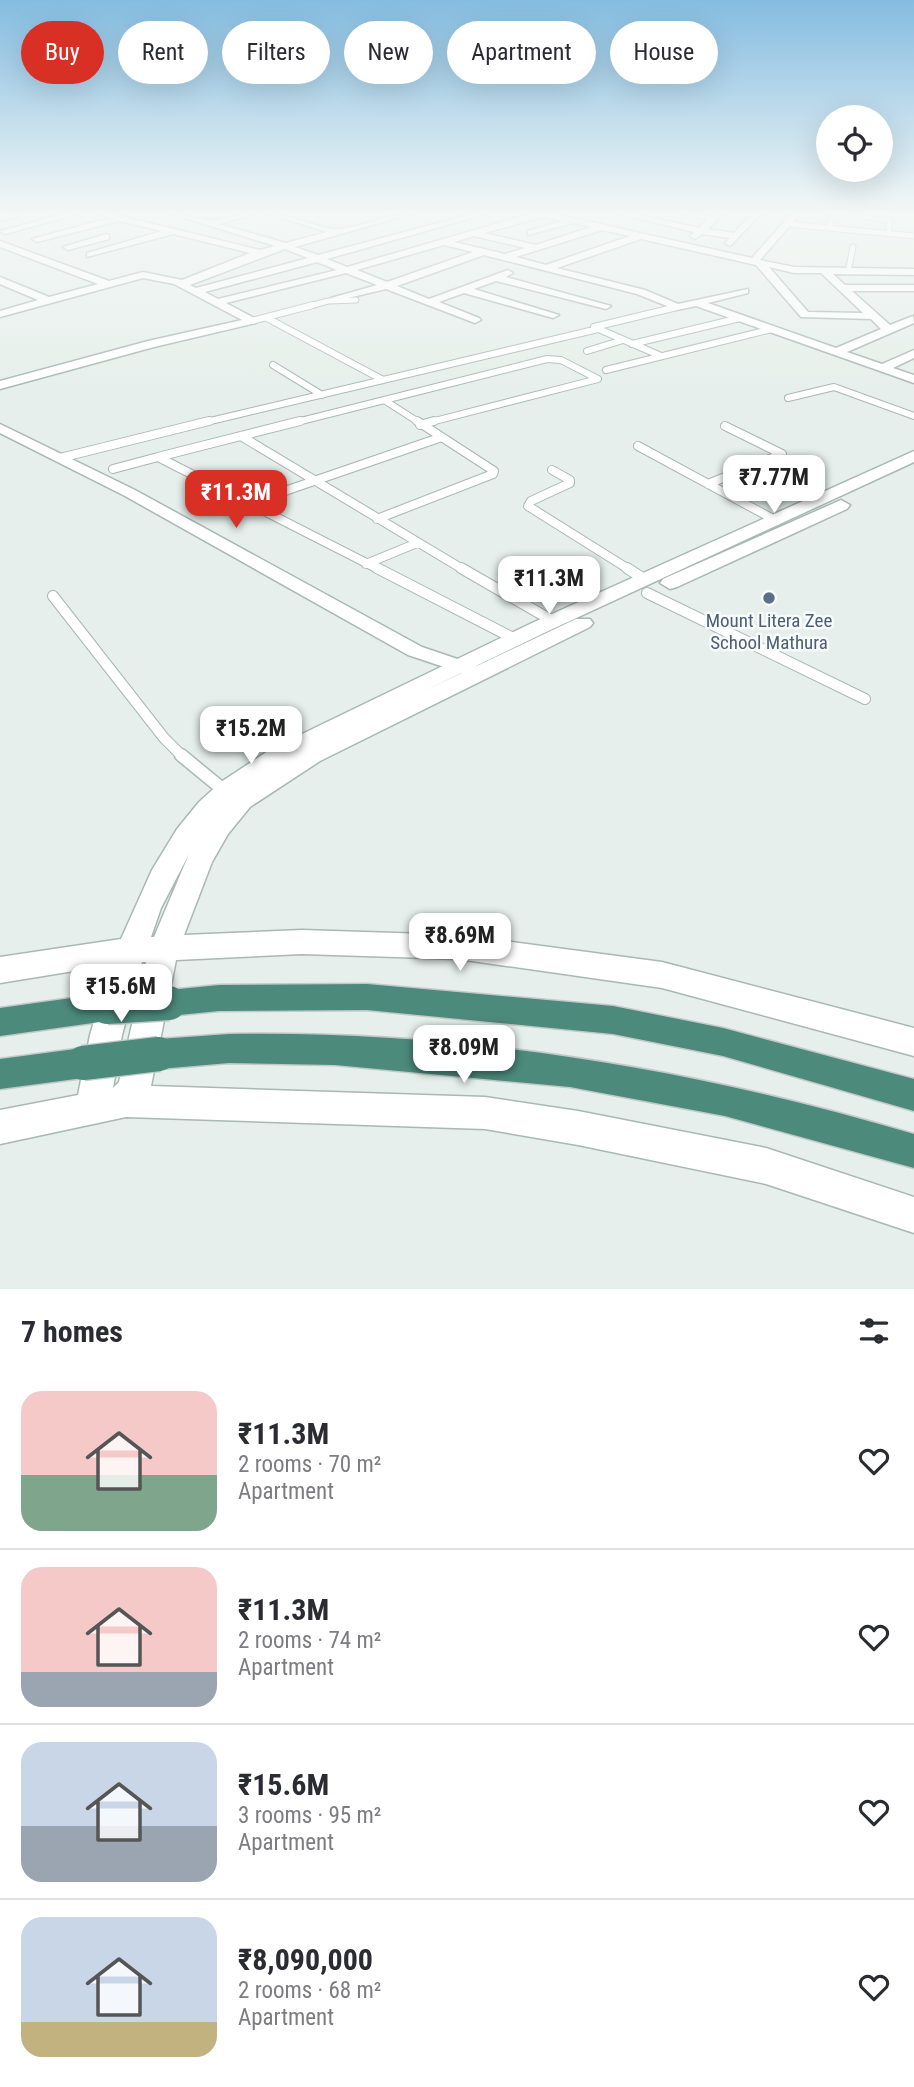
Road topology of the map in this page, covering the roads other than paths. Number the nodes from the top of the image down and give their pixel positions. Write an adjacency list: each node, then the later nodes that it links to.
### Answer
1 (81, 274): 13 (street)
2 (206, 274): 14 (street)
3 (259, 274): 19 (street)
4 (330, 274): 24 (street)
5 (359, 274): 15 (street)
6 (420, 274): 15 (street)
7 (506, 274): 11 (street)
8 (570, 274): 28 (street)
9 (767, 274): 31 (street)
10 (827, 274): 16 (street)
11 (496, 278): 18 (street); 27 (street)
12 (0, 280): 23 (street)
13 (107, 284): 14 (street); 23 (street)
14 (181, 284): 19 (street)
15 (389, 285): 21 (street); 25 (street)
16 (841, 288): 17 (street); 31 (street)
17 (914, 288)
18 (464, 290): 25 (street); 30 (street)
19 (197, 291): 24 (street)
20 (744, 292): 26 (street)
21 (335, 300): 22 (lane); 32 (lane)
22 (356, 300)
23 (48, 301): 29 (street)
24 (218, 302): 36 (street)
25 (430, 302): 35 (street)
26 (697, 303): 28 (street); 33 (street)
27 (606, 306)
28 (677, 307): 37 (lane)
29 (0, 314)
30 (553, 315)
31 (871, 316): 39 (street)
32 (267, 318): 36 (lane); 50 (lane)
33 (740, 318): 38 (street); 41 (lane)
34 (913, 319): 39 (street)
35 (475, 320)
36 (252, 321): 51 (street)
37 (598, 329): 40 (lane); 50 (lane)
38 (772, 329): 43 (street); 45 (lane)
39 (888, 330): 43 (street)
40 (624, 340): 41 (lane); 42 (lane)
41 (632, 344): 45 (lane)
42 (587, 351)
43 (836, 352): 47 (street)
44 (914, 354): 47 (street)
45 (662, 356): 48 (lane)
46 (273, 365): 52 (lane)
47 (881, 368): 49 (street)
48 (606, 370)
49 (914, 379)
50 (383, 380): 52 (lane)
51 (0, 385)
52 (322, 395): 66 (lane)
53 (788, 398): 55 (lane)
54 (384, 400): 56 (lane); 56 (lane); 59 (lane)
55 (914, 416)
56 (420, 425): 60 (lane)
57 (725, 426): 72 (lane)
58 (0, 428): 61 (street)
59 (241, 436): 65 (lane); 70 (lane)
60 (439, 438): 70 (lane); 74 (lane)
61 (23, 439): 63 (street); 66 (street)
62 (638, 446): 72 (lane)
63 (0, 447)
64 (914, 456): 71 (street)
65 (158, 457): 67 (lane); 73 (lane)
66 (60, 458): 82 (street)
67 (113, 470)
68 (552, 470): 78 (lane)
69 (914, 470): 71 (street)
70 (312, 481): 73 (lane); 74 (lane)
71 (873, 482): 75 (street); 78 (street)
72 (708, 485): 75 (lane)
73 (250, 503): 77 (lane)
74 (377, 519): 76 (lane)
75 (775, 520): 78 (street)
76 (417, 543): 77 (lane); 80 (lane)
77 (366, 564): 81 (lane)
78 (646, 586): 80 (street); 83 (street); 84 (lane)
79 (53, 596): 85 (lane)
80 (553, 621): 81 (street)
81 (515, 639): 82 (street)
82 (457, 666): 83 (street); 85 (street)
83 (484, 673): 86 (street)
84 (865, 699)
85 (226, 792): 87 (street)
86 (164, 949): 87 (street); 90 (street); 93 (street)
87 (132, 950): 88 (street); 94 (street)
88 (0, 970)
89 (0, 1022): 92 (highway, bridge)
90 (914, 1042)
91 (0, 1074): 96 (highway, bridge)
92 (914, 1095)
93 (126, 1101): 94 (street); 97 (street)
94 (93, 1109): 95 (street)
95 (0, 1128)
96 (914, 1151)
97 (914, 1215)

